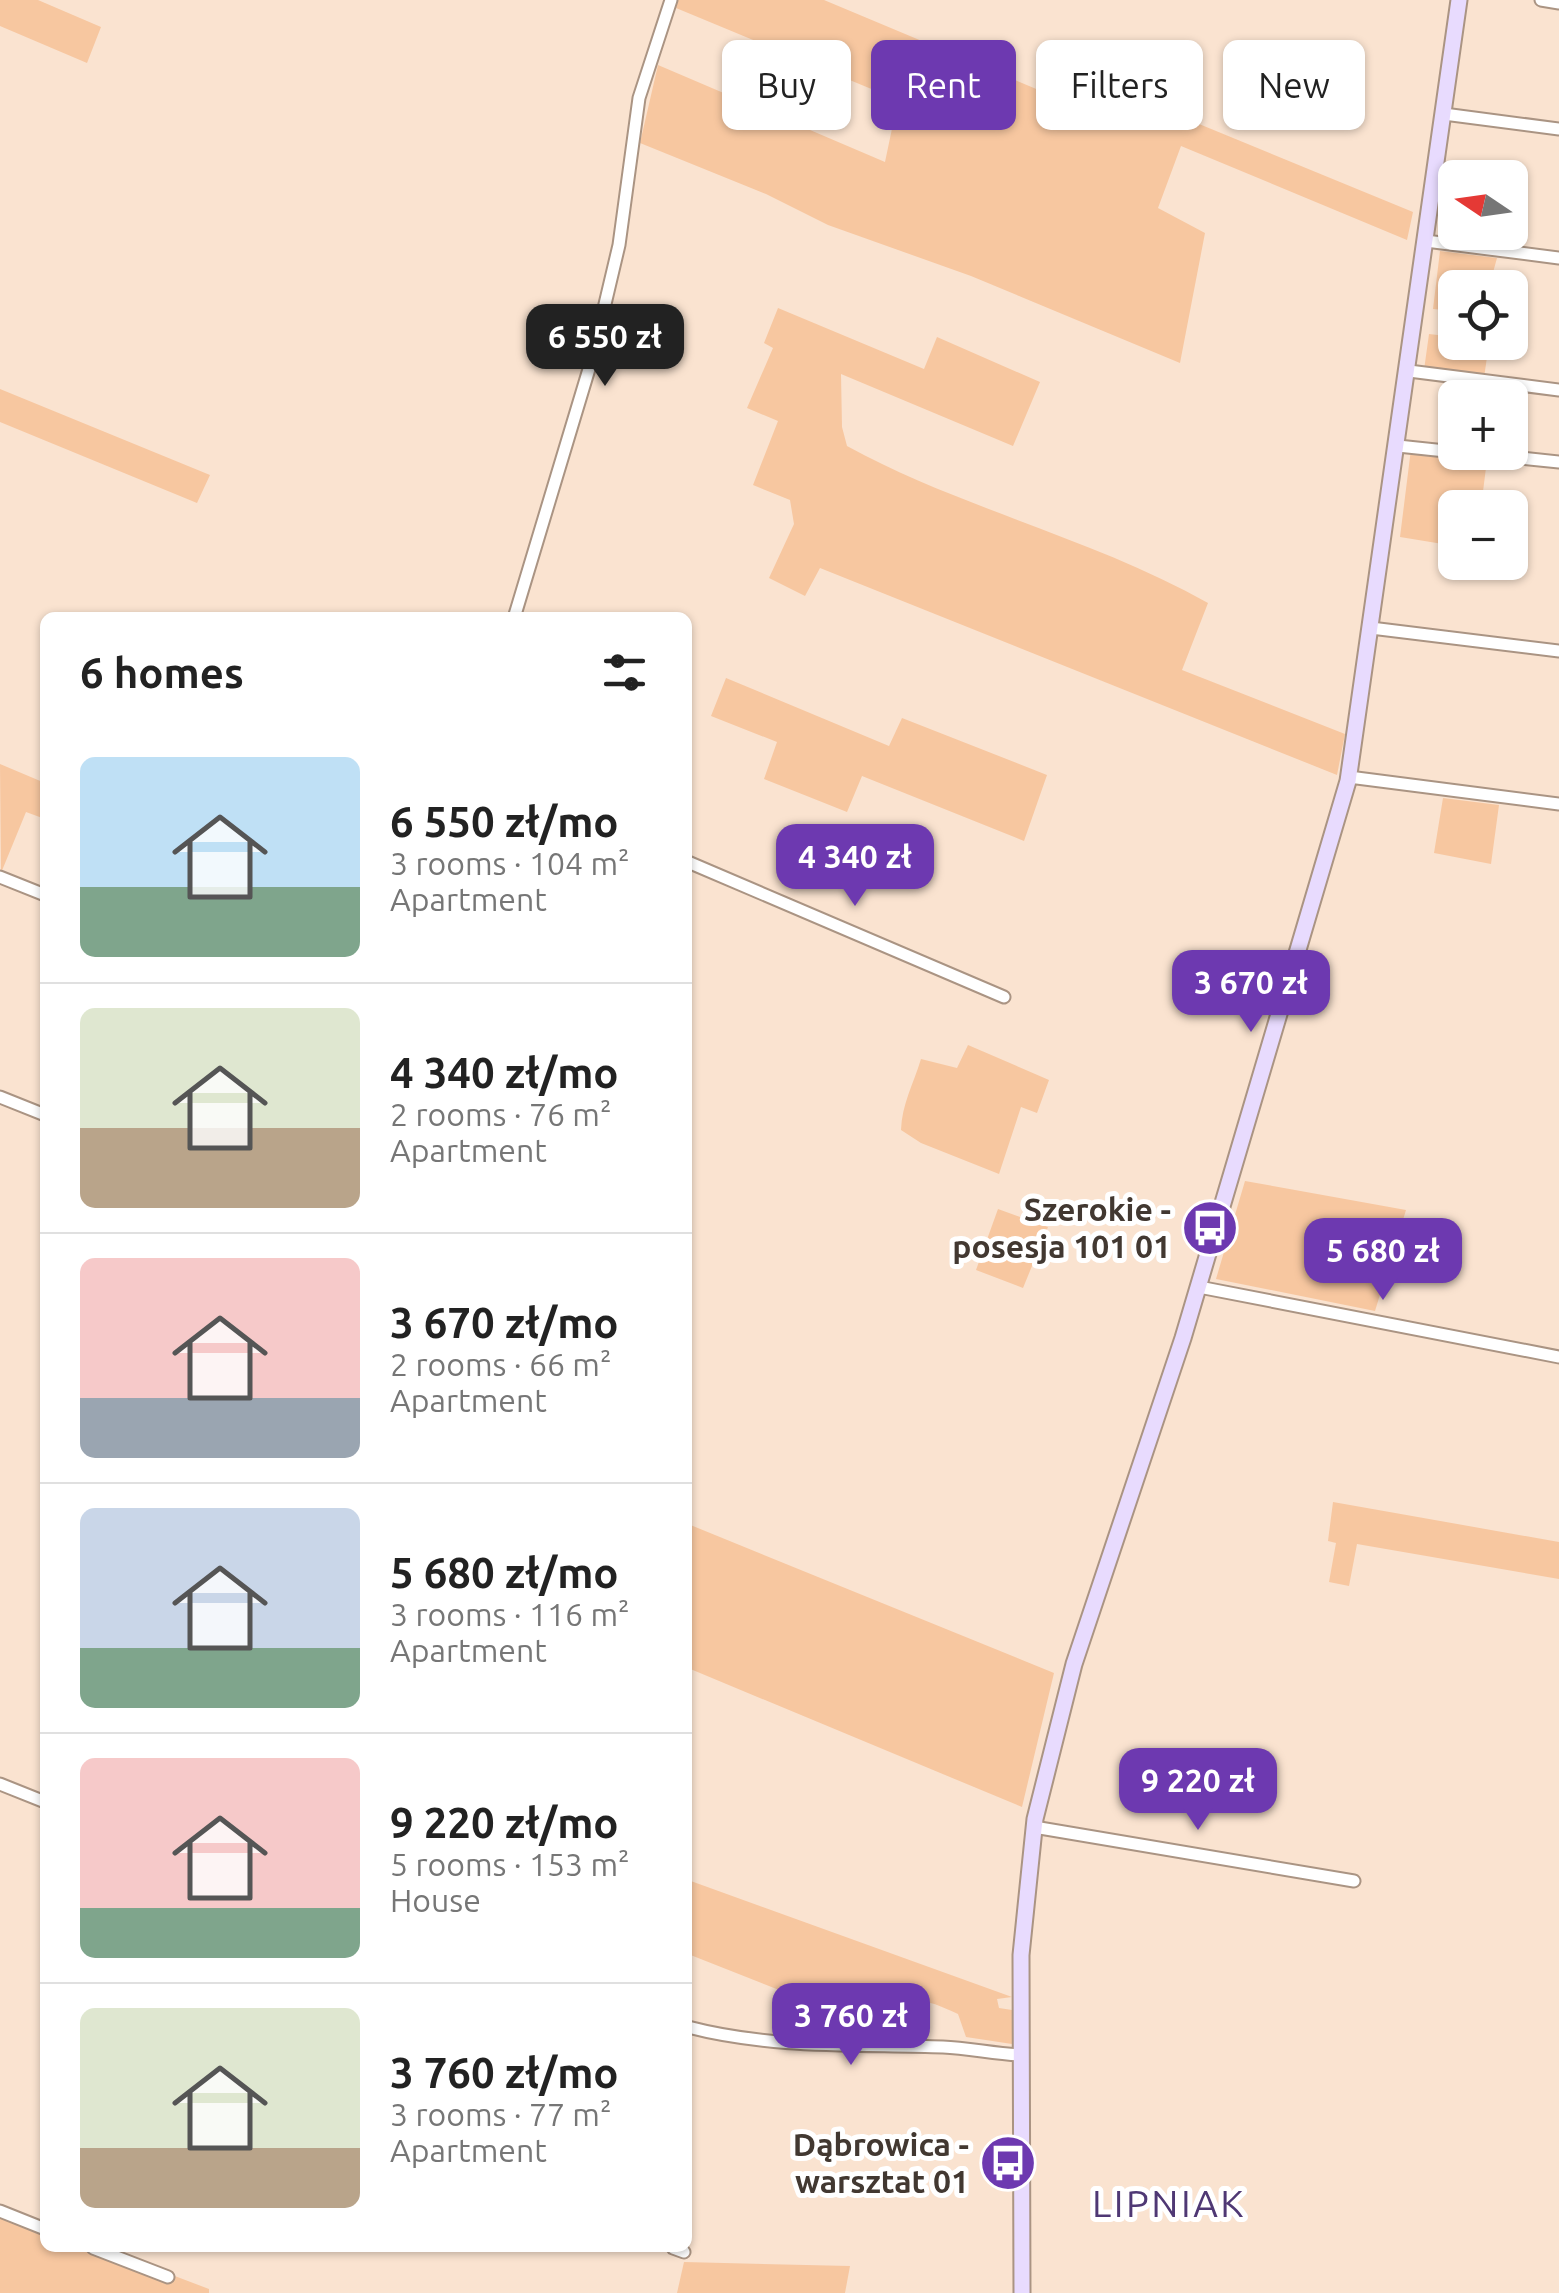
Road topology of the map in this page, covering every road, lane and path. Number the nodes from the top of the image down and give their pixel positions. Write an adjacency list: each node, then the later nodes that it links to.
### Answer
1 (671, 0): 15 (street)
2 (1460, 0): 5 (street)
3 (1541, 0): 4 (street)
4 (1559, 3)
5 (1444, 114): 6 (street); 7 (street)
6 (1559, 129)
7 (1426, 242): 8 (street); 9 (street)
8 (1559, 258)
9 (1408, 371): 10 (street); 11 (street)
10 (1559, 390)
11 (1398, 446): 12 (street); 16 (street)
12 (1438, 450)
13 (1528, 459): 14 (street)
14 (1559, 462)
15 (516, 612)
16 (1372, 628): 17 (street); 18 (street)
17 (1559, 651)
18 (1349, 777): 19 (street); 26 (street)
19 (1559, 804)
20 (692, 864): 23 (street)
21 (0, 876): 22 (street)
22 (40, 893)
23 (1004, 997)
24 (0, 1097): 25 (street)
25 (40, 1114)
26 (1199, 1286): 27 (street); 30 (street)
27 (1559, 1356)
28 (0, 1784): 29 (street)
29 (40, 1800)
30 (1034, 1827): 31 (street); 33 (street)
31 (1354, 1880)
32 (692, 2028): 33 (street)
33 (1021, 2055): 38 (street)
34 (0, 2211): 35 (street)
35 (40, 2227)
36 (103, 2252): 37 (street)
37 (168, 2277)
38 (1022, 2293)

